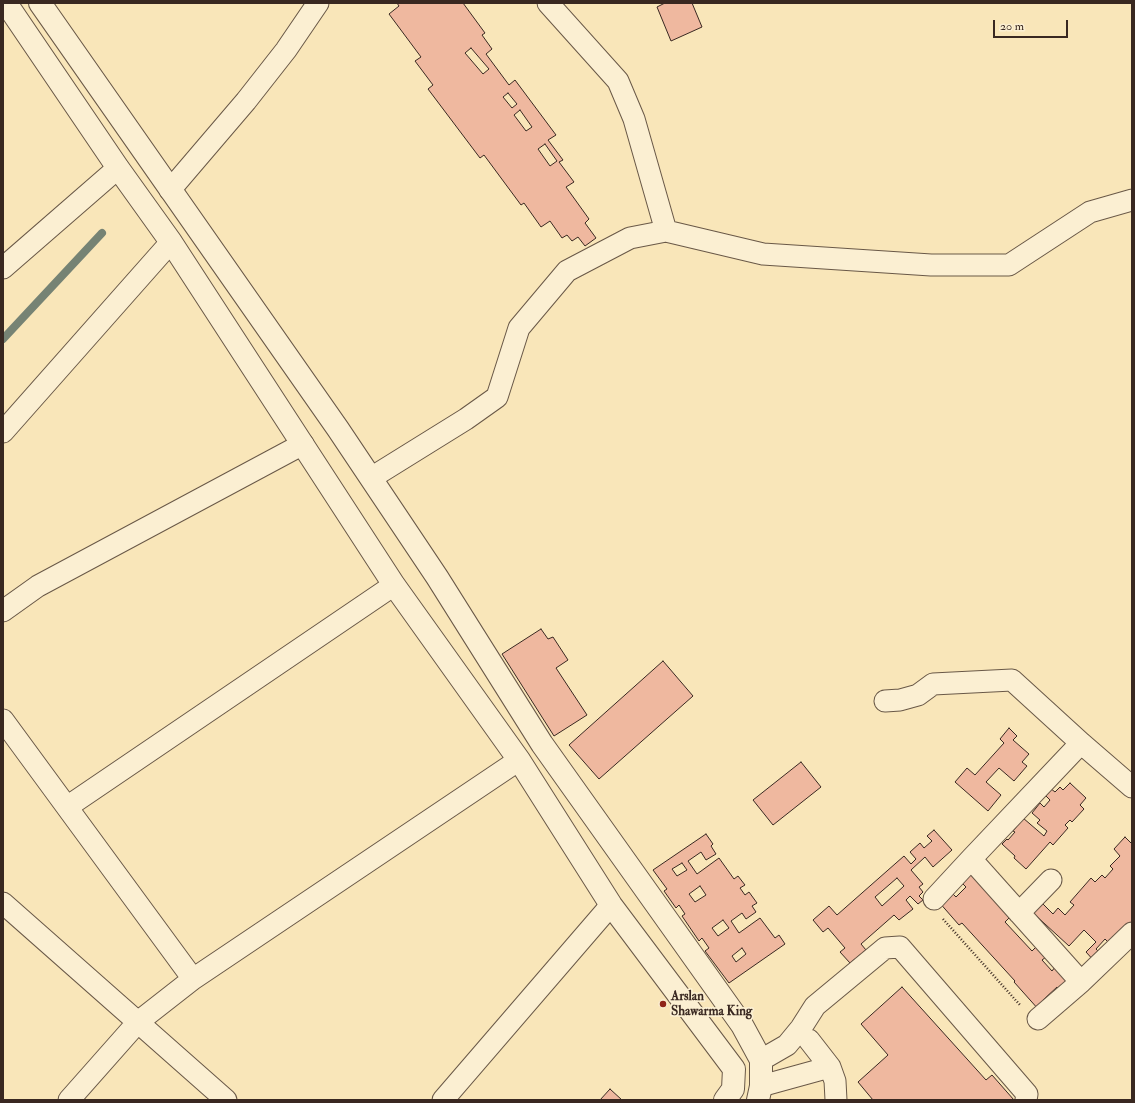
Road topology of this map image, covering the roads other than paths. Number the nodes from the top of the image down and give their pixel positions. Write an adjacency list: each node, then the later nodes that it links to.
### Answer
1 (40, 3): 6 (street)
2 (318, 3): 6 (street)
3 (548, 3): 8 (street)
4 (8, 4): 5 (street)
5 (118, 168): 9 (street); 10 (street)
6 (170, 190): 11 (street)
7 (1132, 200): 8 (street)
8 (666, 231): 15 (street)
9 (171, 242): 12 (street); 13 (street)
10 (3, 268)
11 (227, 271): 12 (street); 15 (street)
12 (203, 291): 14 (street)
13 (3, 432)
14 (303, 444): 16 (street); 17 (street)
15 (370, 478): 18 (street)
16 (394, 585): 19 (street); 26 (street)
17 (3, 611)
18 (492, 664): 19 (street); 39 (street)
19 (462, 681): 23 (street)
20 (885, 701): 22 (street)
21 (3, 720): 26 (street)
22 (1081, 743): 24 (street); 27 (street)
23 (519, 760): 31 (street); 34 (street)
24 (1124, 768): 25 (street)
25 (1132, 787)
26 (67, 807): 34 (street)
27 (971, 859): 29 (street); 32 (street)
28 (1051, 880): 32 (street)
29 (934, 899)
30 (3, 903): 37 (street)
31 (611, 906): 44 (street); 45 (street)
32 (1019, 913): 35 (street)
33 (1132, 933): 35 (street)
34 (193, 979): 37 (street)
35 (1081, 982): 36 (street)
36 (1038, 1020)
37 (138, 1022): 42 (street); 43 (street)
38 (809, 1040): 40 (street)
39 (761, 1060): 41 (street); 47 (street)
40 (830, 1067): 41 (street); 46 (street)
41 (759, 1093)
42 (69, 1100)
43 (226, 1100)
44 (443, 1100)
45 (725, 1100)
46 (836, 1100)
47 (1026, 1100)

